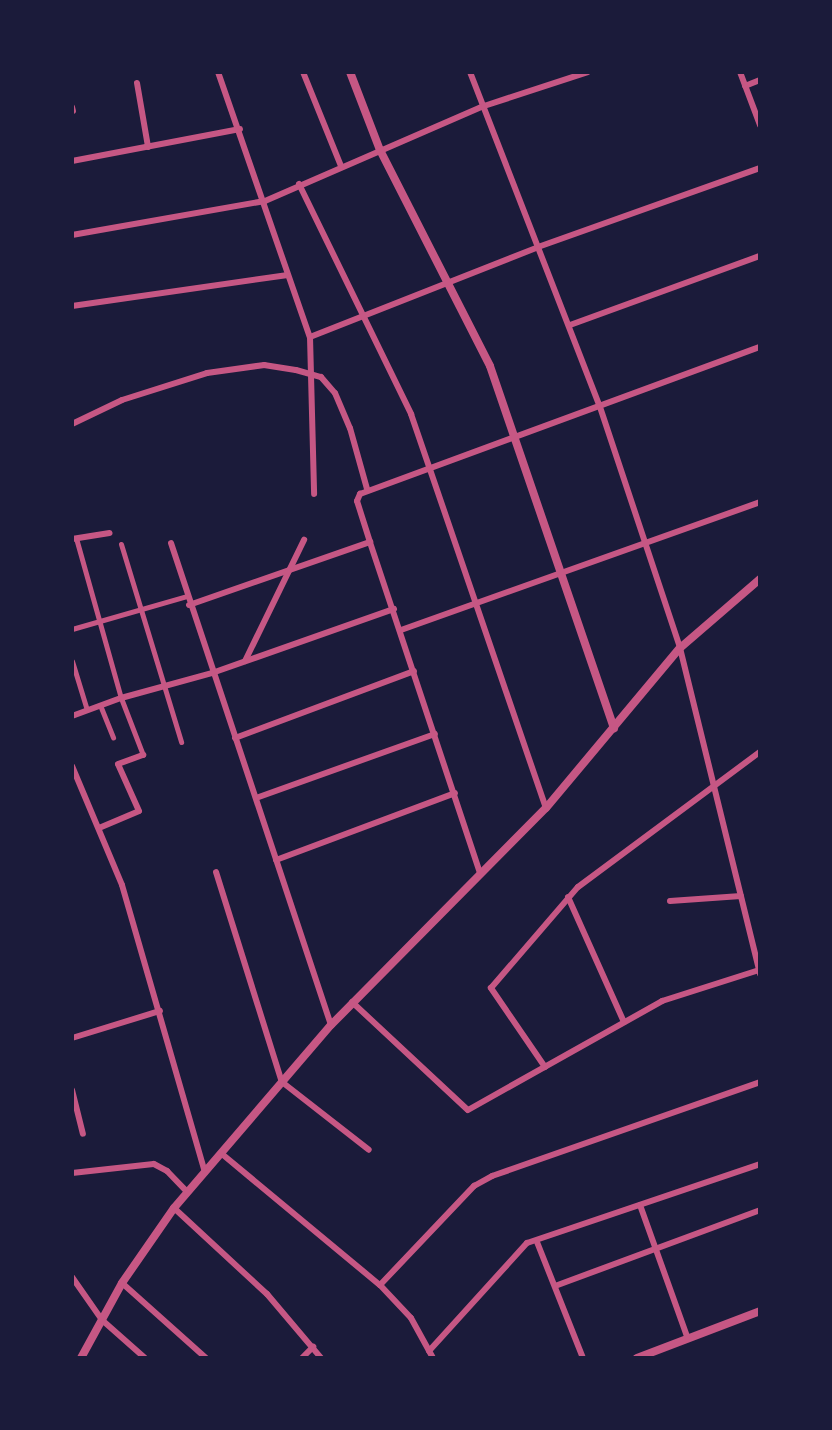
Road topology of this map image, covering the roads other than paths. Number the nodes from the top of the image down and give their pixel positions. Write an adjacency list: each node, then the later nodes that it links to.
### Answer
1 (218, 72): 12 (street)
2 (303, 72): 16 (street)
3 (350, 72): 14 (street)
4 (470, 72): 10 (street)
5 (588, 72): 10 (street)
6 (740, 72): 9 (street)
7 (760, 80): 9 (street)
8 (137, 83): 13 (street)
9 (745, 86): 11 (street)
10 (484, 106): 14 (street); 21 (street)
11 (760, 125)
12 (240, 129): 13 (street); 19 (street)
13 (148, 147): 15 (street)
14 (380, 150): 16 (street); 24 (street)
15 (72, 161)
16 (341, 166): 18 (street)
17 (760, 168): 21 (street)
18 (299, 184): 19 (street); 26 (street)
19 (265, 201): 20 (street); 23 (street)
20 (72, 235)
21 (538, 247): 24 (street); 27 (street)
22 (760, 256): 27 (street)
23 (288, 275): 25 (street); 28 (street)
24 (448, 281): 26 (street); 33 (street)
25 (72, 306)
26 (365, 314): 28 (street); 34 (street)
27 (570, 325): 31 (street)
28 (310, 337): 30 (street)
29 (760, 347): 31 (street)
30 (310, 374): 32 (street); 35 (street); 36 (street)
31 (599, 404): 33 (street); 44 (street)
32 (72, 424)
33 (515, 435): 34 (street); 46 (street)
34 (429, 467): 35 (street); 49 (street)
35 (367, 489): 41 (street)
36 (314, 494)
37 (760, 502): 44 (street)
38 (110, 533): 39 (street)
39 (74, 538): 53 (street)
40 (304, 540): 45 (street)
41 (370, 542): 45 (street); 52 (street)
42 (171, 543): 48 (street)
43 (121, 544): 51 (street)
44 (645, 544): 46 (street); 56 (street)
45 (288, 570): 50 (street); 58 (street)
46 (561, 573): 49 (street); 66 (street)
47 (760, 579): 56 (street)
48 (187, 596): 50 (street); 51 (street)
49 (476, 602): 55 (street); 77 (street)
50 (189, 605): 60 (street)
51 (141, 609): 53 (street); 61 (street)
52 (394, 609): 55 (street); 58 (street)
53 (100, 621): 54 (street); 62 (street)
54 (72, 629)
55 (401, 630): 59 (street)
56 (680, 648): 66 (street); 74 (street)
57 (72, 661): 64 (street)
58 (245, 661): 60 (street)
59 (414, 671): 67 (street); 69 (street)
60 (212, 673): 61 (street); 69 (street)
61 (164, 685): 62 (street); 70 (street)
62 (121, 698): 63 (street); 72 (street)
63 (100, 705): 64 (street); 68 (street)
64 (87, 710): 65 (street)
65 (72, 716)
66 (614, 728): 77 (street)
67 (435, 734): 75 (street); 76 (street)
68 (113, 738)
69 (235, 738): 76 (street)
70 (181, 742)
71 (760, 752): 74 (street)
72 (143, 755): 78 (street)
73 (72, 766): 78 (street)
74 (716, 787): 82 (street); 83 (street)
75 (455, 793): 79 (street); 81 (street)
76 (256, 798): 79 (street)
77 (546, 808): 81 (street)
78 (99, 828): 87 (street)
79 (276, 860): 89 (street)
80 (216, 872): 92 (street)
81 (480, 873): 86 (street)
82 (741, 896): 84 (street); 85 (street)
83 (568, 897): 88 (street); 91 (street)
84 (670, 901)
85 (759, 972): 88 (street)
86 (352, 1002): 89 (street); 91 (street)
87 (160, 1011): 90 (street); 99 (street)
88 (624, 1022): 91 (street)
89 (331, 1025): 92 (street)
90 (72, 1038)
91 (545, 1067)
92 (282, 1082): 96 (street); 97 (street)
93 (760, 1082): 109 (street)
94 (72, 1090): 95 (street)
95 (83, 1134)
96 (369, 1150)
97 (222, 1154): 99 (street); 109 (street)
98 (760, 1164): 102 (street)
99 (205, 1172): 101 (street)
100 (72, 1173): 101 (street)
101 (187, 1192): 103 (street)
102 (640, 1205): 105 (street); 106 (street)
103 (174, 1208): 108 (street); 114 (street)
104 (760, 1210): 106 (street)
105 (537, 1242): 110 (street); 115 (street)
106 (657, 1249): 110 (street); 113 (street)
107 (72, 1277): 112 (street)
108 (122, 1283): 112 (street); 118 (street)
109 (380, 1285): 115 (street)
110 (555, 1286): 121 (street)
111 (760, 1311): 113 (street)
112 (102, 1320): 116 (street); 117 (street)
113 (688, 1339): 122 (street)
114 (313, 1347): 119 (street); 120 (street)
115 (431, 1354)
116 (81, 1358)
117 (145, 1358)
118 (206, 1358)
119 (302, 1358)
120 (321, 1358)
121 (583, 1358)
122 (637, 1358)

